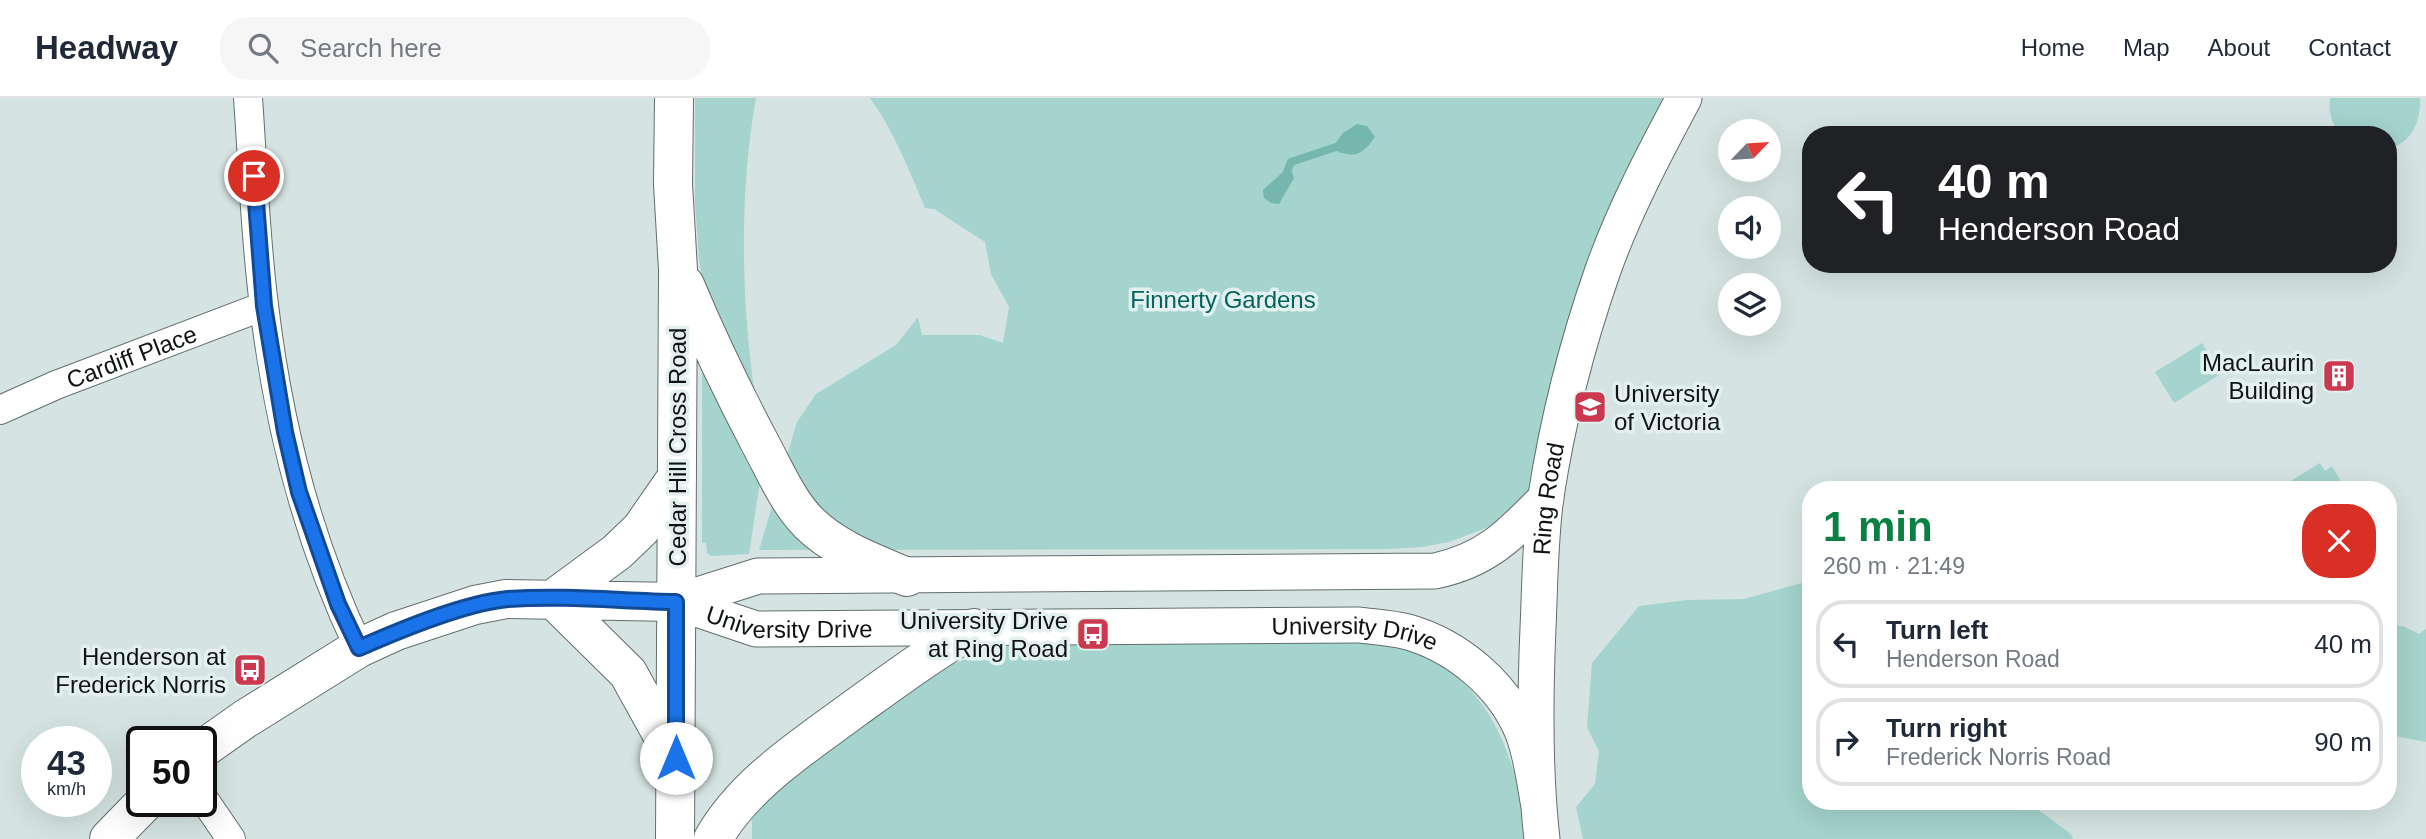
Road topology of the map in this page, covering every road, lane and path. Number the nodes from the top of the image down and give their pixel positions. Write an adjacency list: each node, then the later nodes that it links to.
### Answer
1 (248, 98): 5 (street)
2 (674, 98): 4 (main road, Cedar Hill Cross Road)
3 (1684, 98): 8 (street, Ring Road)
4 (678, 271): 7 (main road, Cedar Hill Cross Road); 9 (main road)
5 (264, 306): 6 (street, Cardiff Place); 13 (street)
6 (0, 410)
7 (677, 477): 10 (main road); 11 (main road, Cedar Hill Cross Road)
8 (1546, 498): 9 (street, University Drive); 16 (street, Ring Road)
9 (907, 577): 11 (street, University Drive)
10 (553, 599): 11 (main road); 13 (main road); 15 (main road)
11 (676, 602): 12 (street, University Drive); 15 (main road, Cedar Hill Cross Road)
12 (974, 628): 16 (street, University Drive); 22 (main road)
13 (359, 648): 14 (main road)
14 (217, 739)
15 (676, 758): 21 (main road, Cedar Hill Cross Road)
16 (1538, 802): 23 (street, Ring Road)
17 (130, 817): 19 (main road)
18 (216, 817): 20 (street)
19 (109, 839)
20 (231, 839)
21 (675, 839)
22 (713, 839)
23 (1542, 839)

